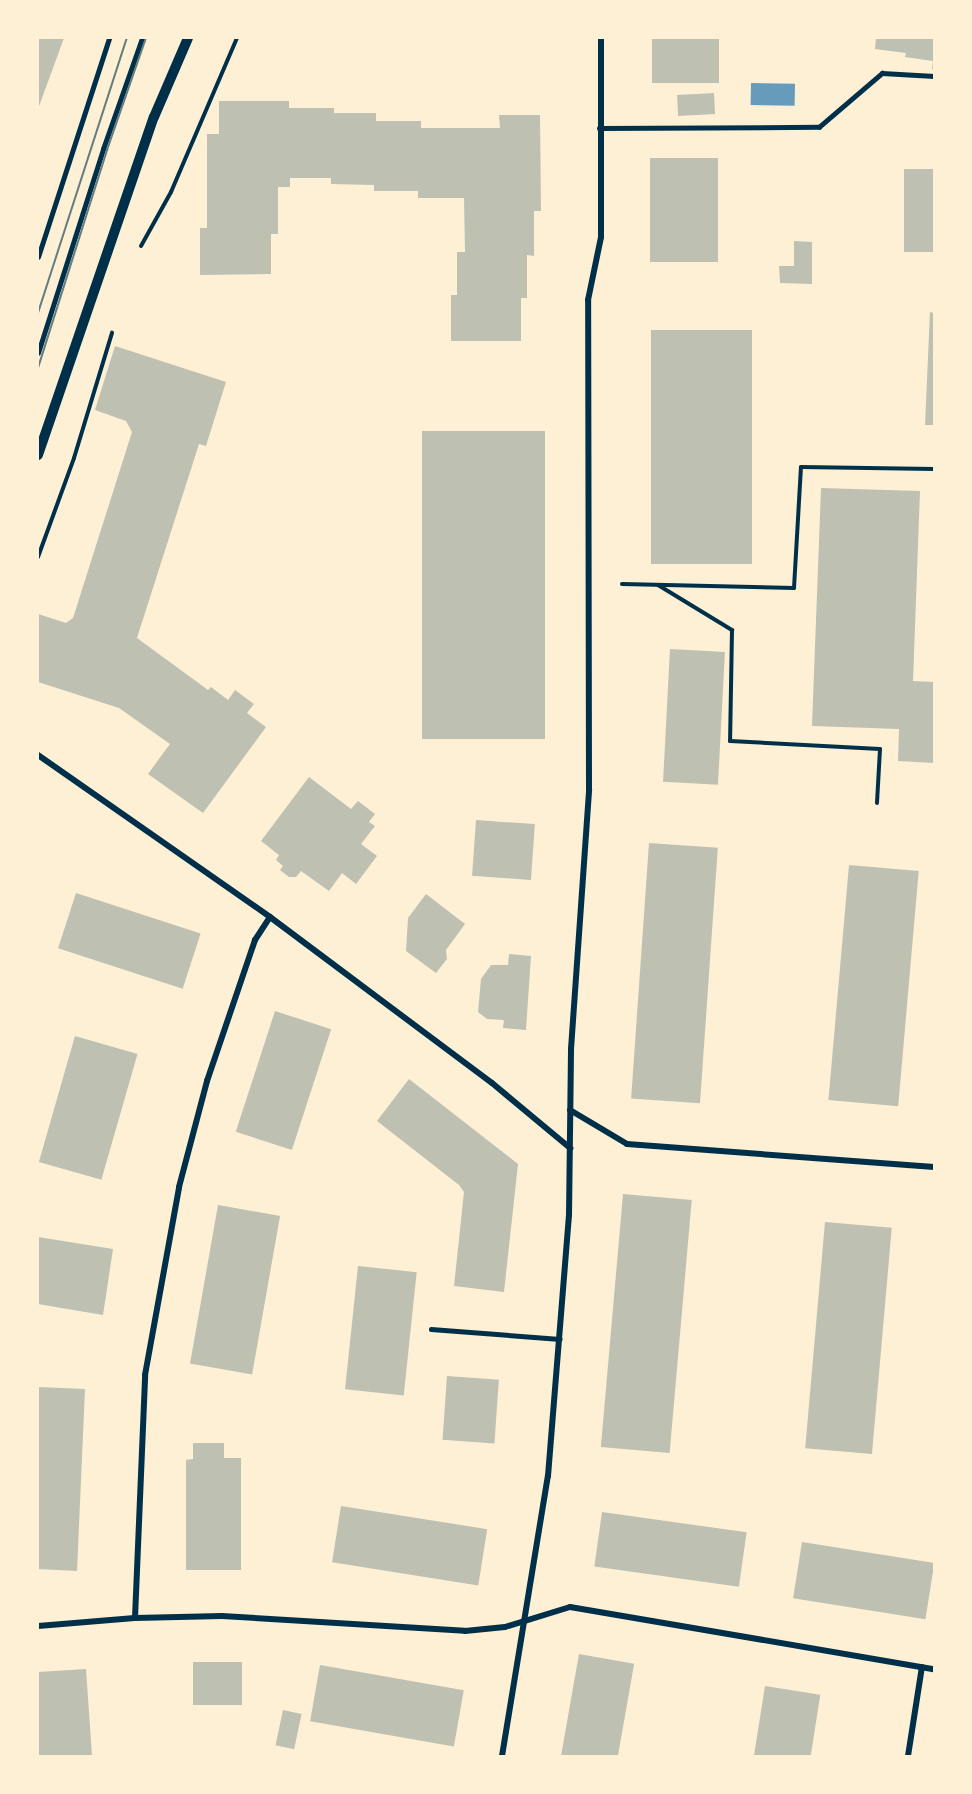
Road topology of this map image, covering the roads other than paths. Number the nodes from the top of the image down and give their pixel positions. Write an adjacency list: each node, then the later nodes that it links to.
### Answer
1 (109, 38): 7 (lane)
2 (142, 38): 8 (lane)
3 (188, 38): 9 (street)
4 (601, 38): 6 (street)
5 (934, 76): 6 (lane)
6 (599, 128): 12 (street)
7 (38, 257)
8 (38, 353)
9 (38, 455)
10 (38, 755): 11 (street)
11 (270, 916): 13 (street); 17 (street)
12 (570, 1110): 13 (street); 14 (street)
13 (570, 1148): 16 (street)
14 (934, 1167)
15 (431, 1329): 16 (lane)
16 (560, 1339): 18 (street)
17 (135, 1618): 18 (street); 19 (street)
18 (525, 1621): 20 (street); 22 (street)
19 (38, 1626)
20 (922, 1667): 21 (street); 23 (street)
21 (934, 1669)
22 (502, 1756)
23 (908, 1756)

